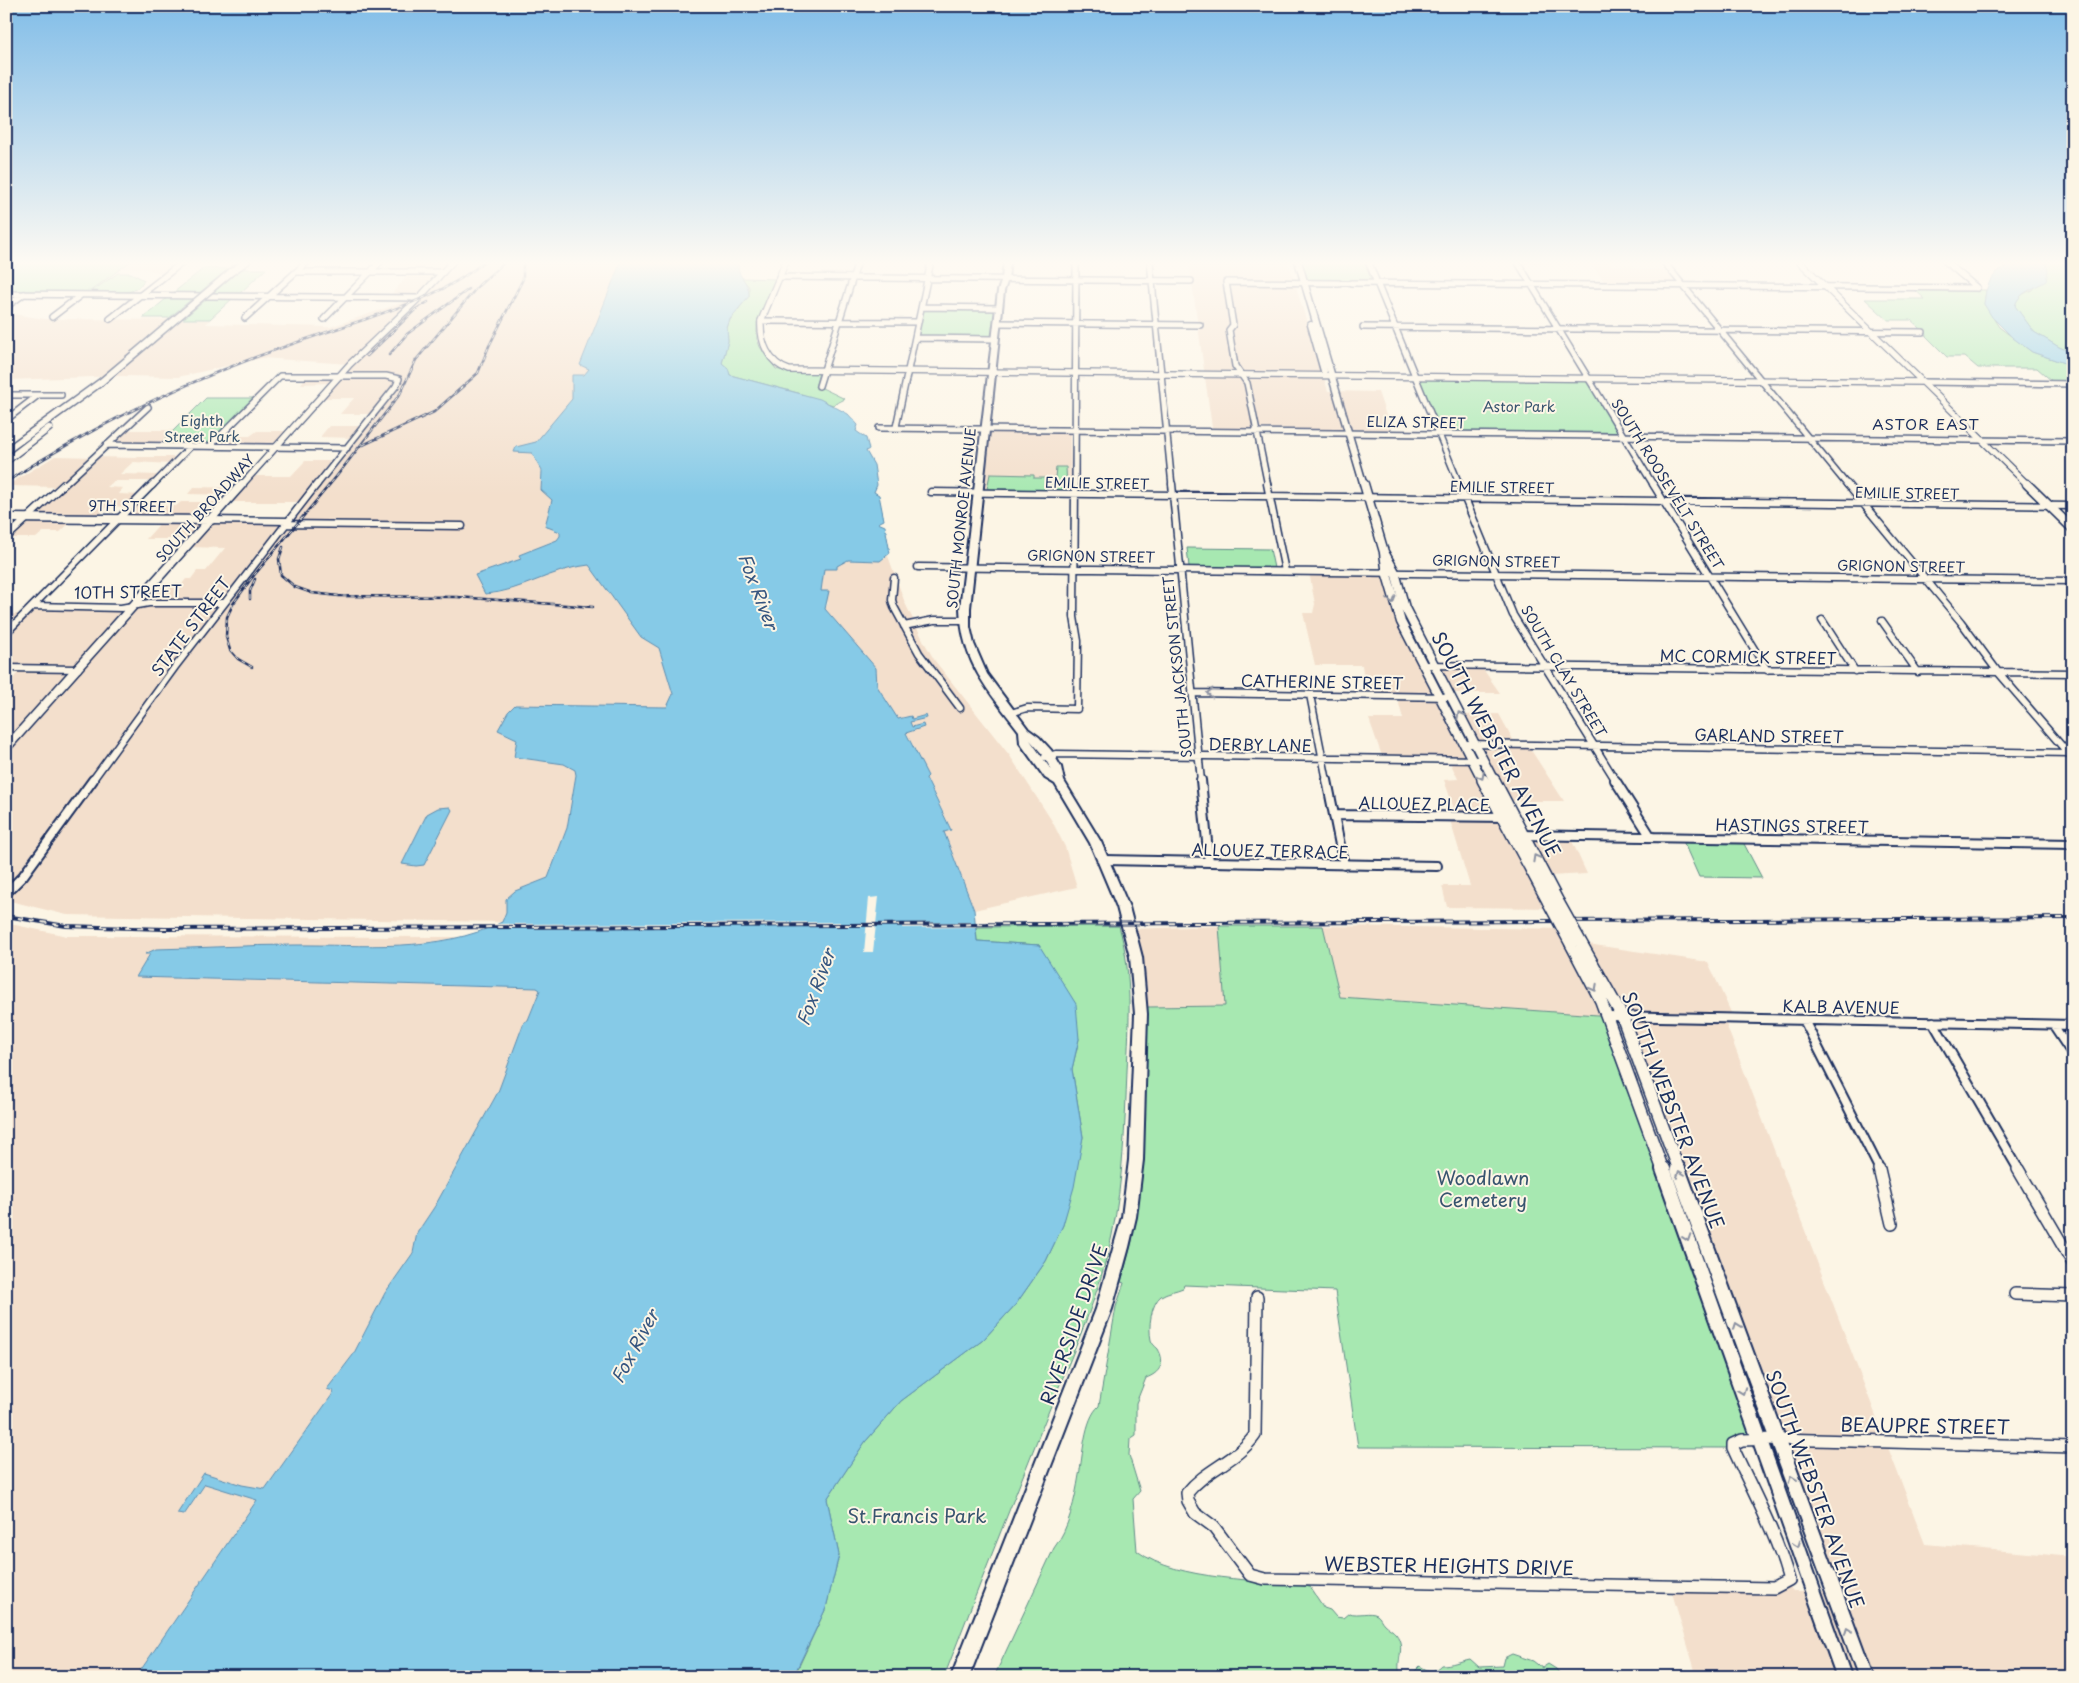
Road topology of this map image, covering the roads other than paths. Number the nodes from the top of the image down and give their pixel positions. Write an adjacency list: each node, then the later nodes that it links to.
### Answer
1 (996, 339): 17 (main road, SOUTH MONROE AVENUE)
2 (151, 340): 26 (main road, bridge)
3 (374, 340): 20 (street, SOUTH BROADWAY)
4 (762, 340): 15 (street)
5 (834, 340): 15 (street)
6 (915, 340): 16 (street)
7 (1077, 340): 18 (street)
8 (1157, 340): 19 (street, SOUTH JACKSON STREET)
9 (1230, 340): 21 (street)
10 (1318, 340): 22 (main road, SOUTH WEBSTER AVENUE)
11 (1400, 340): 23 (street, SOUTH CLAY STREET)
12 (1564, 340): 24 (street, SOUTH ROOSEVELT STREET)
13 (1728, 340): 25 (street)
14 (1880, 340): 27 (street)
15 (824, 371): 16 (street); 29 (street)
16 (908, 372): 17 (street); 35 (street)
17 (992, 372): 18 (street); 37 (main road, SOUTH MONROE AVENUE)
18 (1076, 373): 19 (street); 38 (street)
19 (1161, 374): 21 (street); 39 (street, SOUTH JACKSON STREET)
20 (340, 375): 51 (street); 52 (street, SOUTH BROADWAY); 53 (street, STATE STREET)
21 (1242, 375): 22 (street); 40 (street)
22 (1329, 376): 23 (street); 41 (main road, SOUTH WEBSTER AVENUE)
23 (1416, 377): 24 (street); 42 (street, SOUTH CLAY STREET)
24 (1589, 379): 25 (street); 43 (street, SOUTH ROOSEVELT STREET)
25 (1762, 380): 27 (street); 44 (street)
26 (100, 382): 48 (main road); 49 (main road)
27 (1923, 382): 28 (street); 45 (street)
28 (2073, 384)
29 (819, 386)
30 (6, 395): 32 (street)
31 (61, 395): 32 (street)
32 (37, 396): 34 (street)
33 (148, 407): 47 (street)
34 (6, 420)
35 (896, 427): 36 (street, ELIZA STREET); 37 (street, ELIZA STREET)
36 (879, 428)
37 (986, 428): 38 (street, ELIZA STREET); 57 (main road, SOUTH MONROE AVENUE)
38 (1076, 429): 39 (street, ELIZA STREET); 58 (street)
39 (1166, 430): 40 (street, ELIZA STREET); 59 (street, SOUTH JACKSON STREET)
40 (1257, 431): 41 (street, ELIZA STREET); 60 (street)
41 (1348, 432): 42 (street, ELIZA STREET); 61 (main road, SOUTH WEBSTER AVENUE)
42 (1439, 433): 43 (street, ELIZA STREET); 62 (street, SOUTH CLAY STREET)
43 (1623, 436): 44 (street, ELIZA STREET); 63 (street, SOUTH ROOSEVELT STREET)
44 (1809, 438): 45 (street, ELIZA STREET); 64 (street)
45 (1981, 440): 46 (street, ELIZA STREET); 65 (street)
46 (2073, 441)
47 (106, 445): 50 (street); 68 (street)
48 (14, 446): 49 (main road); 54 (main road)
49 (27, 446): 55 (main road)
50 (191, 446): 51 (street); 69 (street)
51 (210, 446): 52 (street)
52 (276, 447): 53 (street); 70 (street, SOUTH BROADWAY)
53 (347, 448): 71 (street, STATE STREET)
54 (6, 452)
55 (6, 461)
56 (931, 492): 57 (street, EMILIE STREET)
57 (978, 492): 58 (street, EMILIE STREET); 76 (main road, SOUTH MONROE AVENUE)
58 (1076, 494): 59 (street, EMILIE STREET); 77 (street)
59 (1172, 495): 60 (street, EMILIE STREET); 78 (street, SOUTH JACKSON STREET)
60 (1270, 496): 61 (street, EMILIE STREET); 79 (street)
61 (1368, 497): 62 (street, EMILIE STREET); 80 (main road, SOUTH WEBSTER AVENUE)
62 (1466, 498): 63 (street, EMILIE STREET); 81 (street, SOUTH CLAY STREET)
63 (1664, 500): 64 (street, EMILIE STREET); 82 (street, SOUTH ROOSEVELT STREET)
64 (1863, 503): 65 (street, EMILIE STREET); 84 (street)
65 (2049, 506): 66 (street, EMILIE STREET); 73 (street)
66 (2073, 506)
67 (6, 518): 68 (street, 9TH STREET)
68 (28, 518): 69 (street, 9TH STREET); 74 (street)
69 (119, 519): 70 (street, 9TH STREET); 88 (street)
70 (211, 520): 71 (street, 9TH STREET); 87 (street, SOUTH BROADWAY)
71 (287, 522): 72 (street, 9TH STREET); 86 (street, STATE STREET)
72 (462, 526)
73 (2073, 529)
74 (6, 538)
75 (918, 567): 76 (street, GRIGNON STREET)
76 (970, 567): 77 (street, GRIGNON STREET); 89 (main road, SOUTH MONROE AVENUE)
77 (1076, 568): 78 (street, GRIGNON STREET); 108 (street)
78 (1180, 570): 79 (street, GRIGNON STREET); 103 (street, SOUTH JACKSON STREET)
79 (1285, 571): 80 (street, GRIGNON STREET)
80 (1390, 572): 81 (street, GRIGNON STREET); 94 (main road, SOUTH WEBSTER AVENUE)
81 (1496, 574): 82 (street, GRIGNON STREET); 95 (street, SOUTH CLAY STREET)
82 (1710, 576): 84 (street, GRIGNON STREET); 98 (street, SOUTH ROOSEVELT STREET)
83 (894, 578): 92 (street)
84 (1924, 579): 85 (street, GRIGNON STREET); 101 (street)
85 (2073, 581)
86 (224, 604): 87 (street, 10TH STREET); 129 (street, STATE STREET)
87 (135, 605): 88 (street, 10TH STREET); 97 (street, SOUTH BROADWAY)
88 (33, 606): 93 (street)
89 (965, 620): 92 (street); 108 (main road, SOUTH MONROE AVENUE)
90 (1822, 620): 99 (street)
91 (1882, 621): 100 (street)
92 (904, 626): 107 (street)
93 (6, 633)
94 (1428, 665): 95 (street, MC CORMICK STREET); 105 (main road, SOUTH WEBSTER AVENUE); 106 (main road, SOUTH WEBSTER AVENUE)
95 (1543, 666): 98 (street, MC CORMICK STREET); 111 (street, SOUTH CLAY STREET)
96 (6, 668): 97 (street)
97 (78, 670): 112 (street, SOUTH BROADWAY)
98 (1767, 670): 99 (street, MC CORMICK STREET)
99 (1855, 671): 100 (street, MC CORMICK STREET)
100 (1918, 672): 101 (street, MC CORMICK STREET)
101 (1998, 672): 102 (street, MC CORMICK STREET); 113 (street)
102 (2073, 673)
103 (1192, 693): 104 (street, CATHERINE STREET, one-way to 103); 114 (street, SOUTH JACKSON STREET)
104 (1310, 695): 105 (street, CATHERINE STREET); 116 (street)
105 (1440, 697): 106 (street, CATHERINE STREET); 109 (main road, SOUTH WEBSTER AVENUE)
106 (1451, 697): 110 (main road, SOUTH WEBSTER AVENUE, one-way to 106)
107 (960, 708)
108 (1011, 713): 115 (main road, SOUTH MONROE AVENUE)
109 (1464, 744): 110 (street, GARLAND STREET); 117 (main road, SOUTH WEBSTER AVENUE)
110 (1476, 744): 111 (street, GARLAND STREET); 117 (main road, SOUTH WEBSTER AVENUE)
111 (1594, 746): 113 (street, GARLAND STREET); 123 (street, SOUTH CLAY STREET)
112 (6, 748)
113 (2071, 755)
114 (1198, 756): 115 (street, DERBY LANE); 116 (street, DERBY LANE); 126 (street, SOUTH JACKSON STREET)
115 (1043, 758): 125 (main road, SOUTH MONROE AVENUE)
116 (1323, 758): 117 (street, DERBY LANE); 118 (street)
117 (1478, 760): 119 (main road, SOUTH WEBSTER AVENUE, one-way to 119); 120 (main road, SOUTH WEBSTER AVENUE)
118 (1334, 815): 119 (street, ALLOUEZ PLACE); 127 (street)
119 (1502, 817): 120 (street, ALLOUEZ PLACE); 121 (main road, SOUTH WEBSTER AVENUE)
120 (1514, 817): 122 (main road, SOUTH WEBSTER AVENUE)
121 (1511, 835): 122 (street, HASTINGS STREET); 130 (main road, SOUTH WEBSTER AVENUE)
122 (1523, 835): 123 (street, HASTINGS STREET); 130 (main road, SOUTH WEBSTER AVENUE, one-way to 122)
123 (1651, 837): 124 (street, HASTINGS STREET)
124 (2073, 844)
125 (1104, 860): 126 (street, ALLOUEZ TERRACE); 131 (main road, SOUTH MONROE AVENUE)
126 (1209, 862): 127 (street, ALLOUEZ TERRACE)
127 (1344, 865): 128 (street, ALLOUEZ TERRACE)
128 (1437, 866)
129 (6, 893)
130 (1554, 902): 132 (main road, SOUTH WEBSTER AVENUE, bridge)
131 (1132, 937): 146 (main road, RIVERSIDE DRIVE)
132 (1615, 1016): 133 (street, KALB AVENUE); 143 (main road, SOUTH WEBSTER AVENUE, one-way to 132); 144 (main road, SOUTH WEBSTER AVENUE, one-way to 144)
133 (1804, 1020): 134 (street, KALB AVENUE); 138 (street)
134 (1933, 1022): 135 (street, KALB AVENUE); 139 (street)
135 (2052, 1025): 136 (street, KALB AVENUE); 137 (street)
136 (2073, 1025)
137 (2073, 1055)
138 (1892, 1224)
139 (2073, 1263)
140 (2015, 1294): 141 (street)
141 (2073, 1296)
142 (1257, 1297): 144 (street, WEBSTER HEIGHTS DRIVE)
143 (1777, 1439): 144 (street, WEBSTER HEIGHTS DRIVE); 145 (street, BEAUPRE STREET); 148 (main road, SOUTH WEBSTER AVENUE, one-way to 143)
144 (1758, 1440): 147 (main road, SOUTH WEBSTER AVENUE, one-way to 147)
145 (2073, 1447)
146 (960, 1677)
147 (1844, 1677)
148 (1866, 1677)

